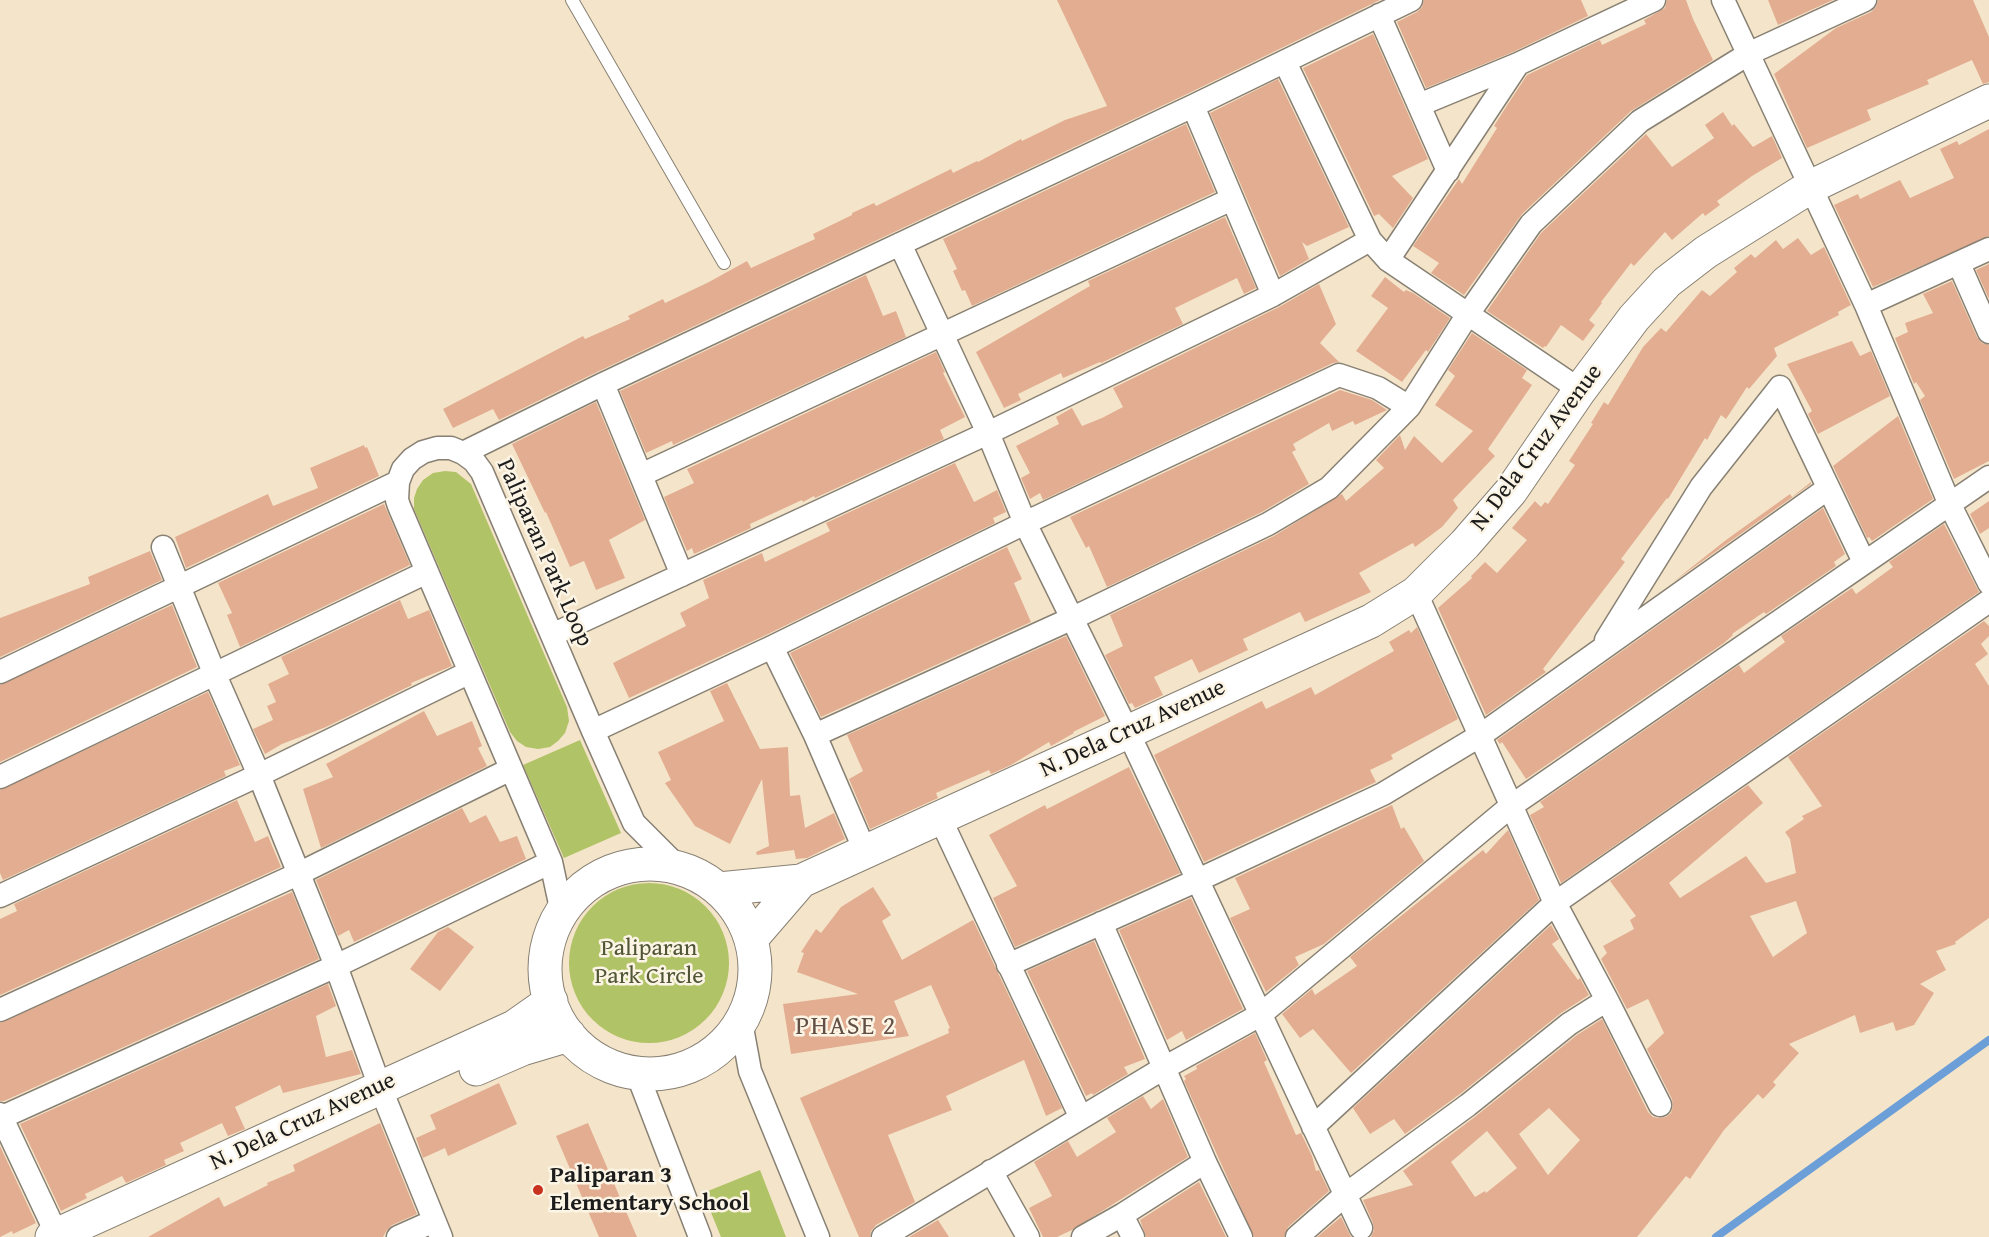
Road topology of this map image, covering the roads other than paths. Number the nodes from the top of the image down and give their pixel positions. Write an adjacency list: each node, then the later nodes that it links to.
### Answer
1 (572, 0): 20 (lane)
2 (1411, 0): 6 (street)
3 (1654, 0): 9 (street)
4 (1723, 0): 7 (street)
5 (1865, 0): 7 (street)
6 (1379, 15): 8 (street); 11 (street)
7 (1750, 53): 14 (street); 24 (street)
8 (1285, 62): 12 (street); 16 (street)
9 (1518, 64): 11 (street); 13 (street)
10 (1989, 101): 14 (street, N. Dela Cruz Avenue)
11 (1419, 105): 13 (street)
12 (1193, 106): 15 (street); 17 (street)
13 (1448, 171): 19 (street)
14 (1810, 187): 23 (street); 28 (street, N. Dela Cruz Avenue)
15 (1232, 199): 22 (street); 26 (street)
16 (1370, 240): 19 (street); 22 (street)
17 (900, 244): 26 (street); 27 (street)
18 (1989, 249): 21 (street)
19 (1388, 260): 24 (street)
20 (724, 264)
21 (1959, 264): 23 (street); 25 (street)
22 (1273, 295): 30 (street)
23 (1866, 304): 36 (street)
24 (1468, 314): 28 (street); 29 (street)
25 (1989, 332)
26 (943, 336): 30 (street); 32 (street)
27 (603, 384): 31 (street); 32 (street)
28 (1580, 390): 44 (street, N. Dela Cruz Avenue)
29 (1409, 408): 37 (street); 46 (street)
30 (988, 433): 37 (street); 41 (street)
31 (463, 453): 34 (street, Paliparan Park Loop); 47 (street, Paliparan Park Loop)
32 (641, 475): 41 (street)
33 (1989, 477): 36 (street)
34 (398, 482): 40 (street); 43 (street)
35 (1827, 489): 39 (street); 49 (street); 49 (street)
36 (1950, 505): 39 (street); 42 (street)
37 (1025, 523): 46 (street); 48 (street)
38 (163, 547): 43 (street)
39 (1864, 562): 60 (street)
40 (427, 573): 51 (street); 52 (street)
41 (682, 575): 47 (street)
42 (1989, 583)
43 (179, 587): 50 (street); 52 (street)
44 (1416, 593): 54 (street, N. Dela Cruz Avenue); 56 (street)
45 (1989, 601): 70 (street)
46 (1073, 618): 54 (street); 55 (street)
47 (552, 635): 53 (street, Paliparan Park Loop)
48 (772, 647): 53 (street); 55 (street)
49 (1599, 651): 56 (street)
50 (0, 672)
51 (470, 672): 57 (street); 58 (street)
52 (215, 675): 58 (street); 59 (street)
53 (593, 731): 64 (street, Paliparan Park Loop)
54 (1128, 732): 61 (street, N. Dela Cruz Avenue); 66 (street)
55 (814, 735): 62 (street)
56 (1481, 735): 60 (street); 66 (street)
57 (511, 769): 63 (street); 65 (street)
58 (259, 775): 65 (street); 69 (street)
59 (0, 777)
60 (1511, 806): 70 (street); 79 (street)
61 (940, 818): 62 (street, N. Dela Cruz Avenue); 74 (street)
62 (865, 851): 67 (street, N. Dela Cruz Avenue)
63 (551, 862): 71 (street); 75 (street)
64 (679, 868): 68 (street); 71 (street)
65 (298, 874): 75 (street); 78 (street)
66 (1198, 880): 72 (street); 79 (street)
67 (801, 881): 68 (street, N. Dela Cruz Avenue); 73 (street, N. Dela Cruz Avenue)
68 (718, 889): 73 (street)
69 (0, 896)
70 (1555, 903): 76 (street); 88 (street)
71 (562, 913): 77 (street)
72 (1101, 923): 74 (street); 82 (street)
73 (751, 939): 80 (street)
74 (1008, 965): 87 (street)
75 (336, 966): 84 (street); 86 (street)
76 (1607, 1000): 85 (street); 91 (street)
77 (551, 1001): 81 (street); 84 (street, N. Dela Cruz Avenue)
78 (0, 1010)
79 (1260, 1015): 82 (street); 88 (street)
80 (741, 1022): 83 (street); 99 (street)
81 (569, 1035): 83 (street); 84 (street, N. Dela Cruz Avenue)
82 (1164, 1068): 87 (street); 89 (street)
83 (637, 1073): 98 (street)
84 (384, 1097): 94 (street); 95 (street, N. Dela Cruz Avenue); 96 (street, N. Dela Cruz Avenue)
85 (1660, 1105)
86 (1, 1117): 95 (street)
87 (1081, 1118): 90 (street)
88 (1313, 1127): 91 (street)
89 (1205, 1162): 92 (street); 104 (street)
90 (991, 1171): 100 (street); 101 (street)
91 (1345, 1195): 93 (street); 105 (street)
92 (1122, 1215): 102 (street); 103 (street)
93 (1361, 1228)
94 (437, 1229): 97 (street)
95 (56, 1236)
96 (105, 1237)
97 (398, 1237)
98 (700, 1237)
99 (818, 1237)
100 (883, 1237)
101 (1028, 1237)
102 (1083, 1237)
103 (1133, 1237)
104 (1241, 1237)
105 (1297, 1237)

